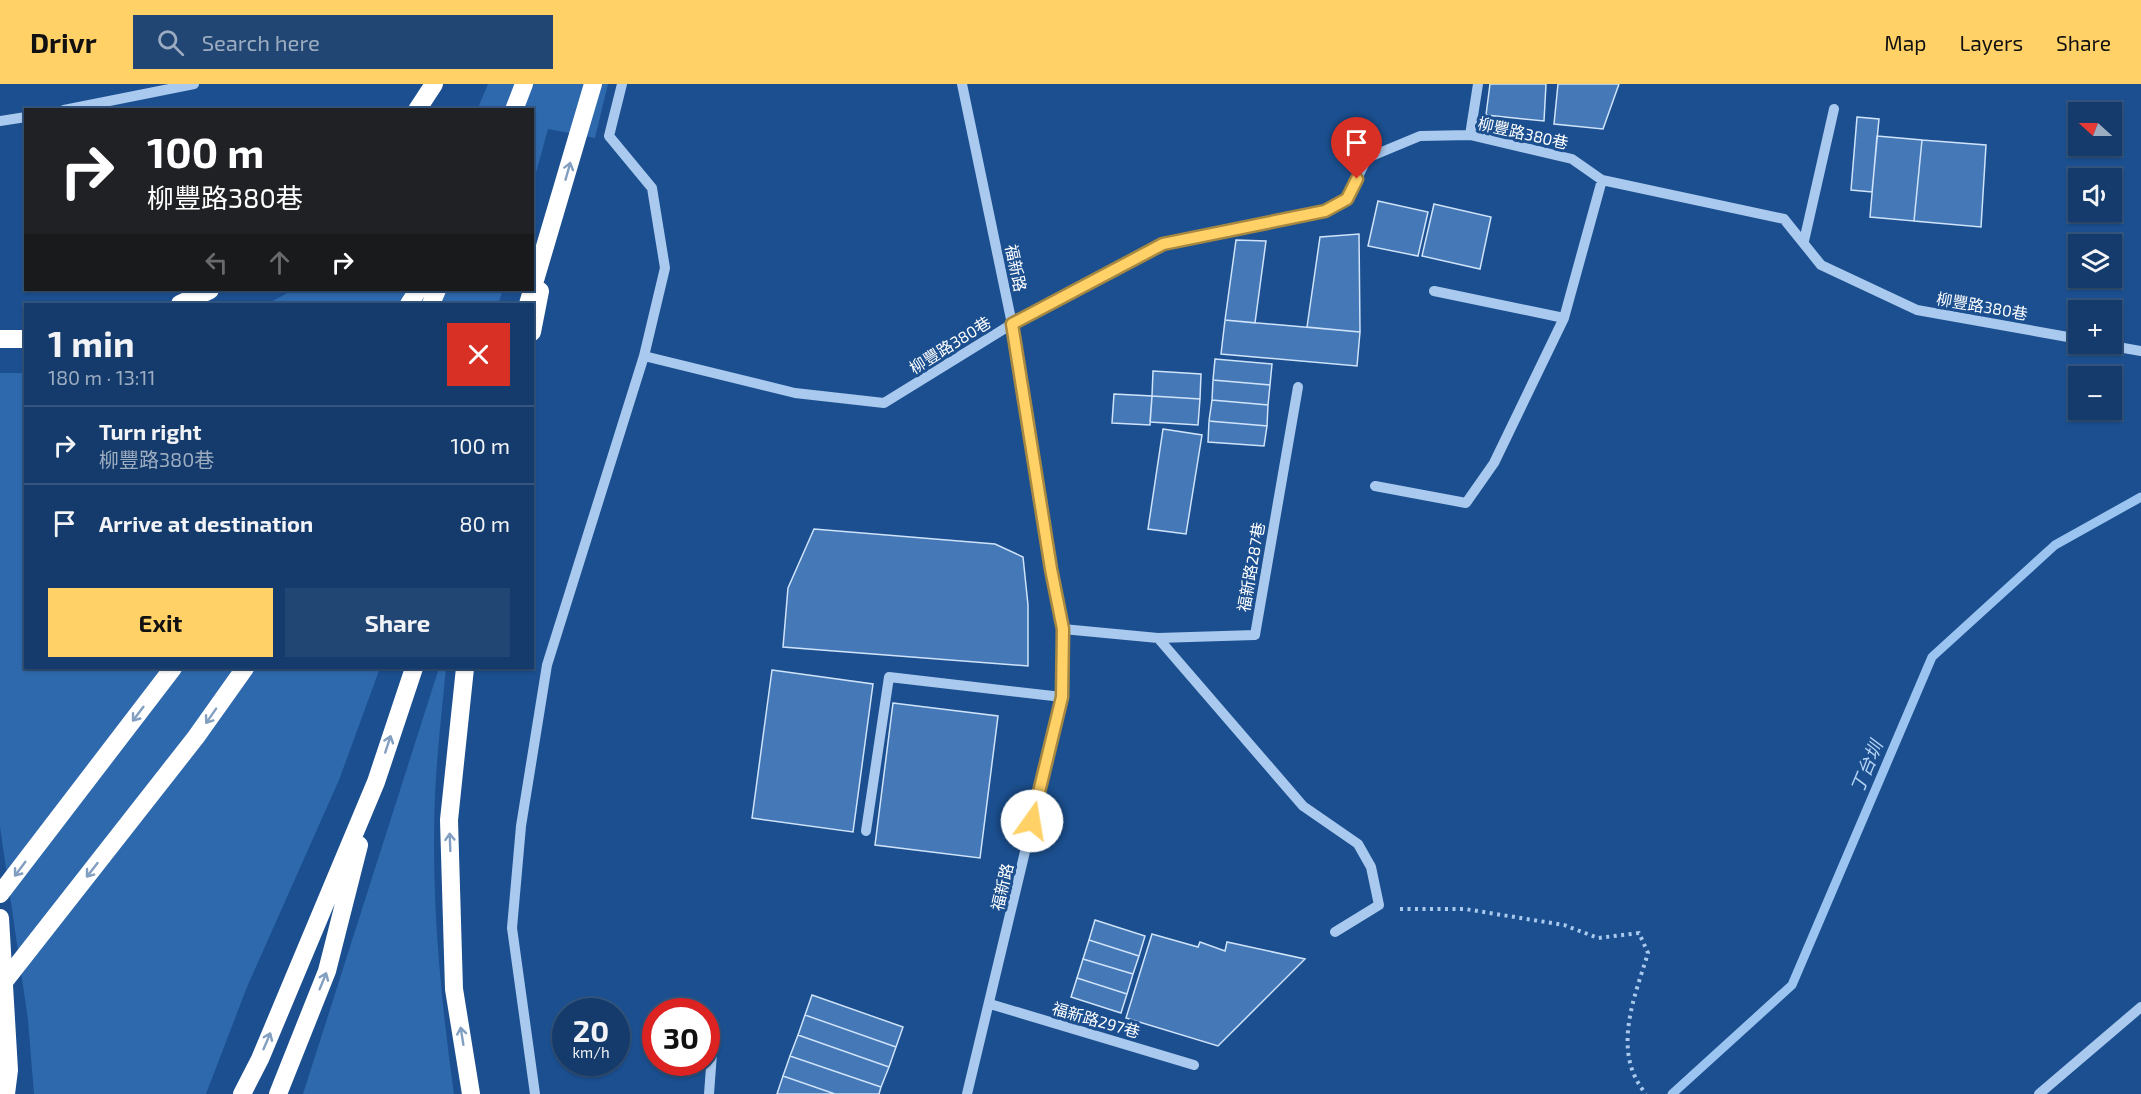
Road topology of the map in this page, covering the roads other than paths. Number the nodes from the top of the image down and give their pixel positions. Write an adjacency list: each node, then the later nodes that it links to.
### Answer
1 (194, 84): 8 (street)
2 (434, 84): 9 (highway)
3 (524, 84): 10 (highway)
4 (593, 84): 16 (highway, one-way to 4)
5 (621, 84): 30 (street)
6 (962, 84): 24 (street, 福新路)
7 (1478, 84): 14 (street)
8 (74, 108)
9 (418, 108)
10 (515, 108)
11 (1834, 109): 17 (street)
12 (24, 117): 13 (street)
13 (0, 121)
14 (1470, 135): 15 (street, 柳豐路380巷); 24 (street, 柳豐路380巷)
15 (1602, 180): 17 (street, 柳豐路380巷); 22 (street)
16 (552, 227): 18 (highway); 23 (highway)
17 (1804, 241): 25 (street, 柳豐路380巷)
18 (534, 285)
19 (208, 291): 21 (highway)
20 (1434, 291): 22 (street)
21 (182, 303)
22 (1564, 318): 32 (street)
23 (534, 322)
24 (1012, 324): 30 (street, 柳豐路380巷); 33 (street, 福新路)
25 (2068, 337)
26 (0, 339): 27 (highway)
27 (24, 339)
28 (2122, 348): 29 (street)
29 (2141, 351)
30 (644, 356): 54 (street)
31 (1298, 387): 34 (street, 福新路287巷)
32 (1375, 486)
33 (1063, 629): 34 (street, 福新路287巷); 39 (street, 福新路)
34 (1158, 638): 44 (street)
35 (172, 669): 42 (highway, one-way to 42)
36 (244, 669): 45 (highway, one-way to 45, bridge)
37 (414, 669): 40 (highway, one-way to 37)
38 (465, 669): 53 (highway, one-way to 38)
39 (1062, 697): 41 (street); 46 (street, 福新路)
40 (376, 782): 51 (highway, one-way to 40); 52 (highway, one-way to 40)
41 (866, 831)
42 (0, 894)
43 (0, 918): 50 (highway)
44 (1335, 932)
45 (0, 987)
46 (990, 1004): 48 (street, 福新路297巷); 56 (street, 福新路)
47 (2141, 1007): 57 (street)
48 (1194, 1065)
49 (710, 1076): 55 (street)
50 (6, 1094)
51 (242, 1094)
52 (278, 1094)
53 (471, 1094)
54 (535, 1094)
55 (709, 1094)
56 (967, 1094)
57 (2039, 1094)

